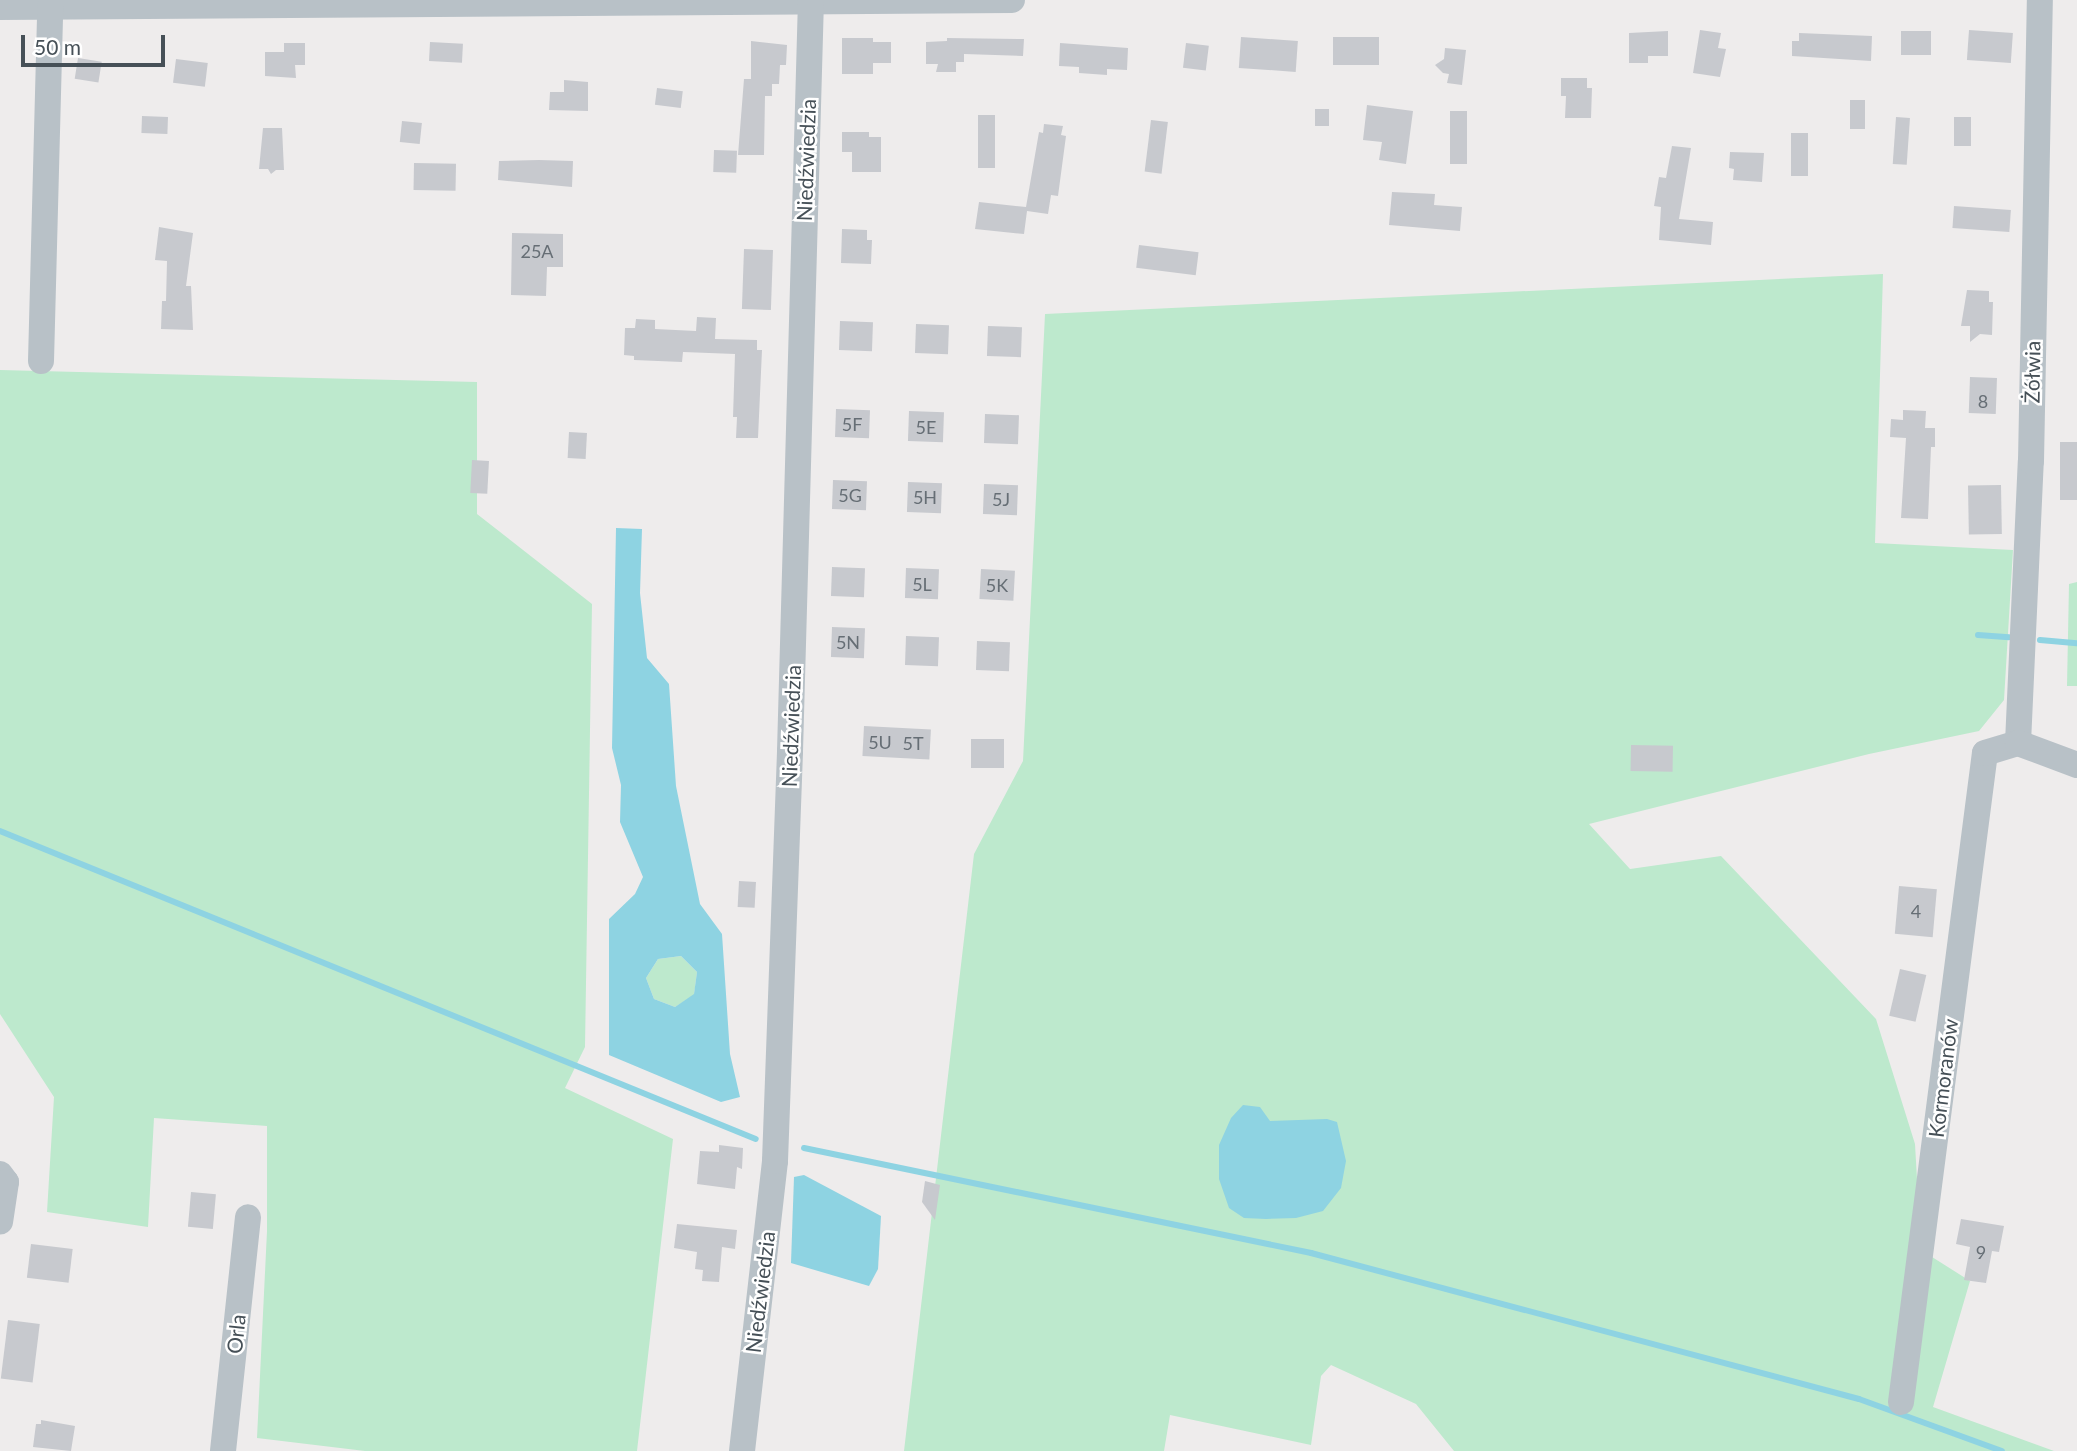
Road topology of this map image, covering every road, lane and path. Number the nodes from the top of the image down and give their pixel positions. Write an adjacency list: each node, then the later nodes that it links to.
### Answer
1 (811, 0): 2 (street); 4 (street); 14 (street, Niedźwiedzia)
2 (1012, 0)
3 (2040, 0): 7 (street, Żółwia)
4 (50, 6): 5 (street); 6 (street)
5 (0, 7)
6 (41, 361)
7 (2018, 743): 8 (street); 12 (street, Kormoranów)
8 (2077, 765)
9 (0, 1174): 11 (street)
10 (248, 1217): 13 (street, Orla)
11 (0, 1222)
12 (1901, 1402)
13 (223, 1451)
14 (741, 1451)

